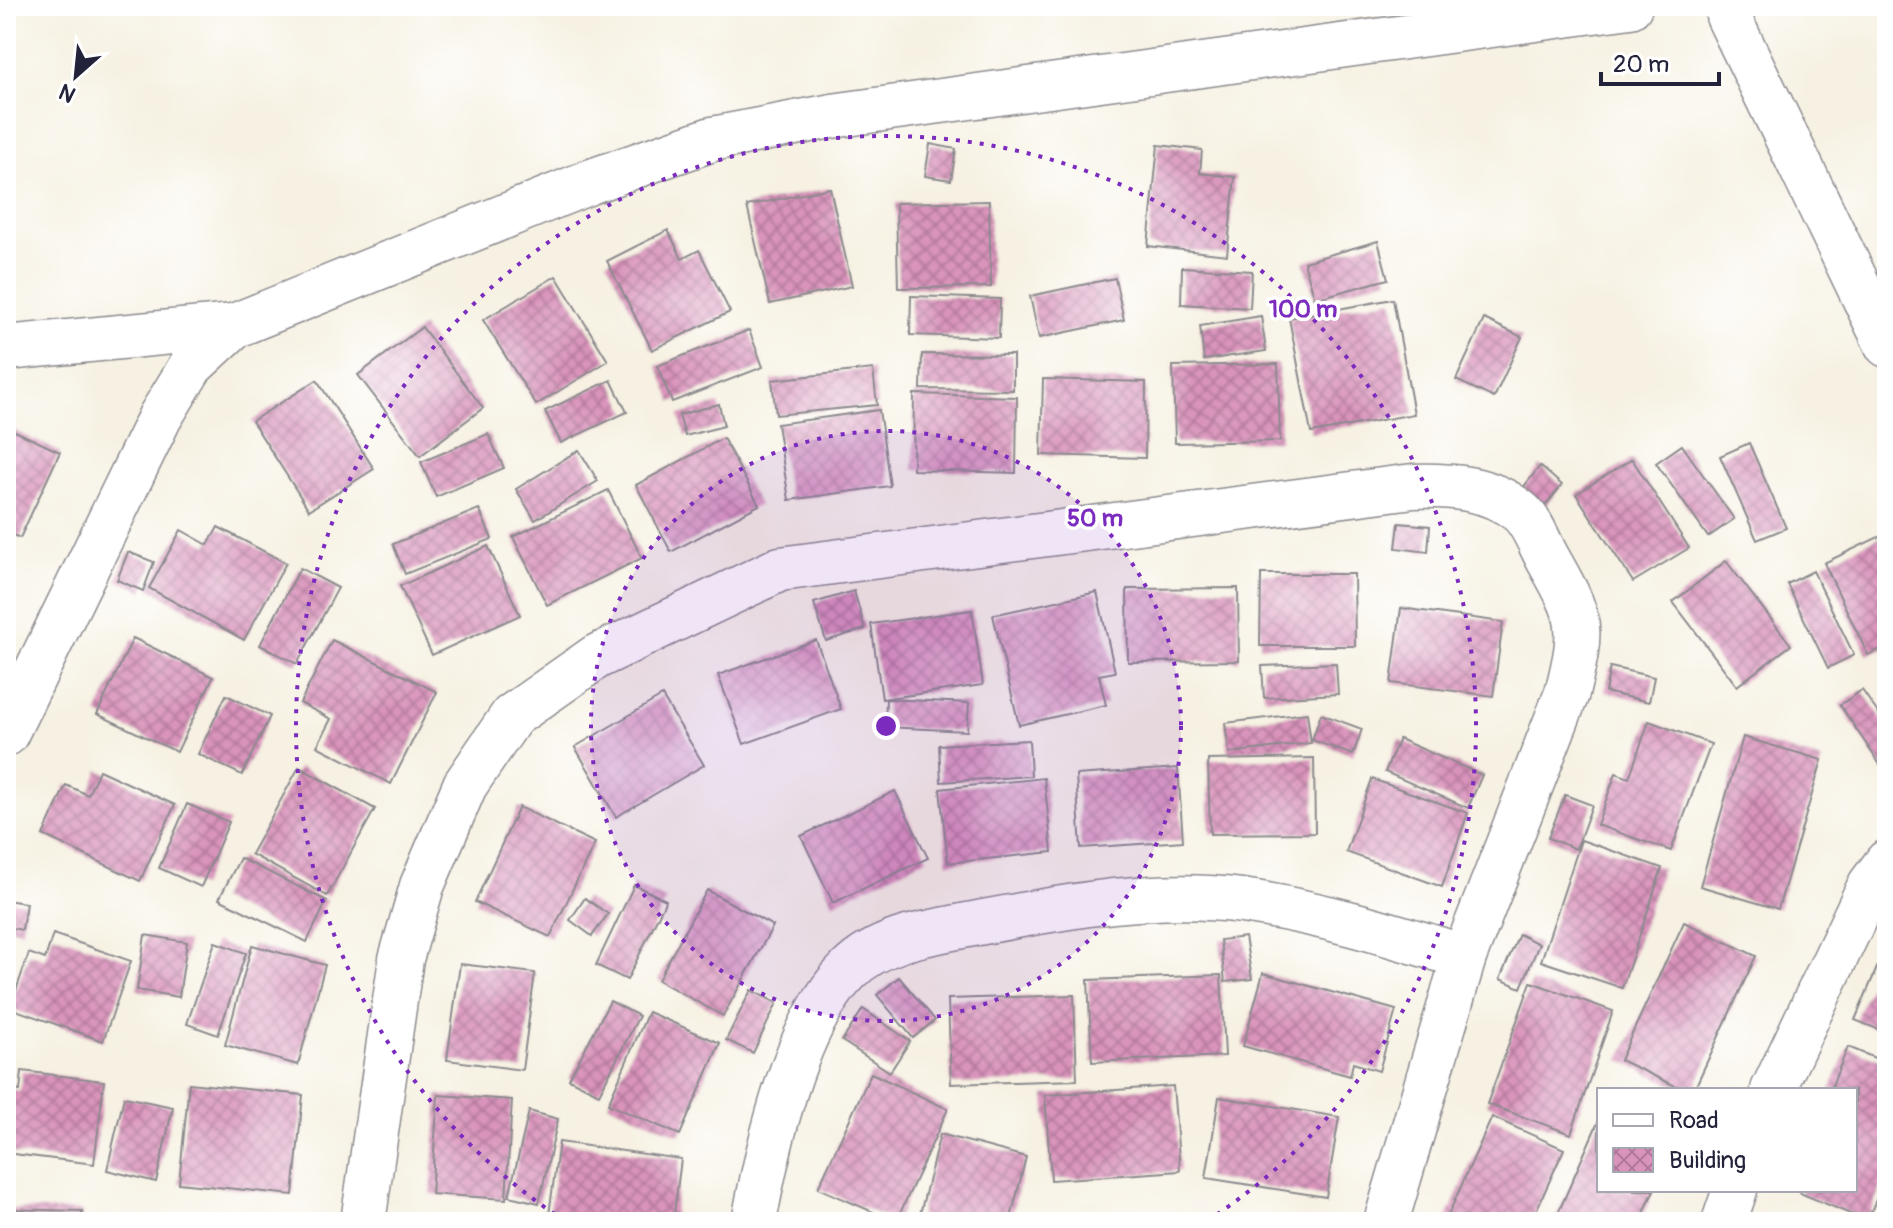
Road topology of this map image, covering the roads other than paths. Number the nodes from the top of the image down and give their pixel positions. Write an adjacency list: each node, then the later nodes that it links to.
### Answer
1 (1630, 6): 3 (street)
2 (1728, 6): 4 (street)
3 (234, 326): 5 (street); 6 (street)
4 (1887, 345)
5 (6, 348)
6 (6, 734)
7 (1887, 862): 9 (street)
8 (1464, 957): 11 (street); 12 (street); 13 (street)
9 (1774, 1088)
10 (1734, 1192): 14 (street)
11 (363, 1222)
12 (754, 1222)
13 (1386, 1222)
14 (1724, 1222)

